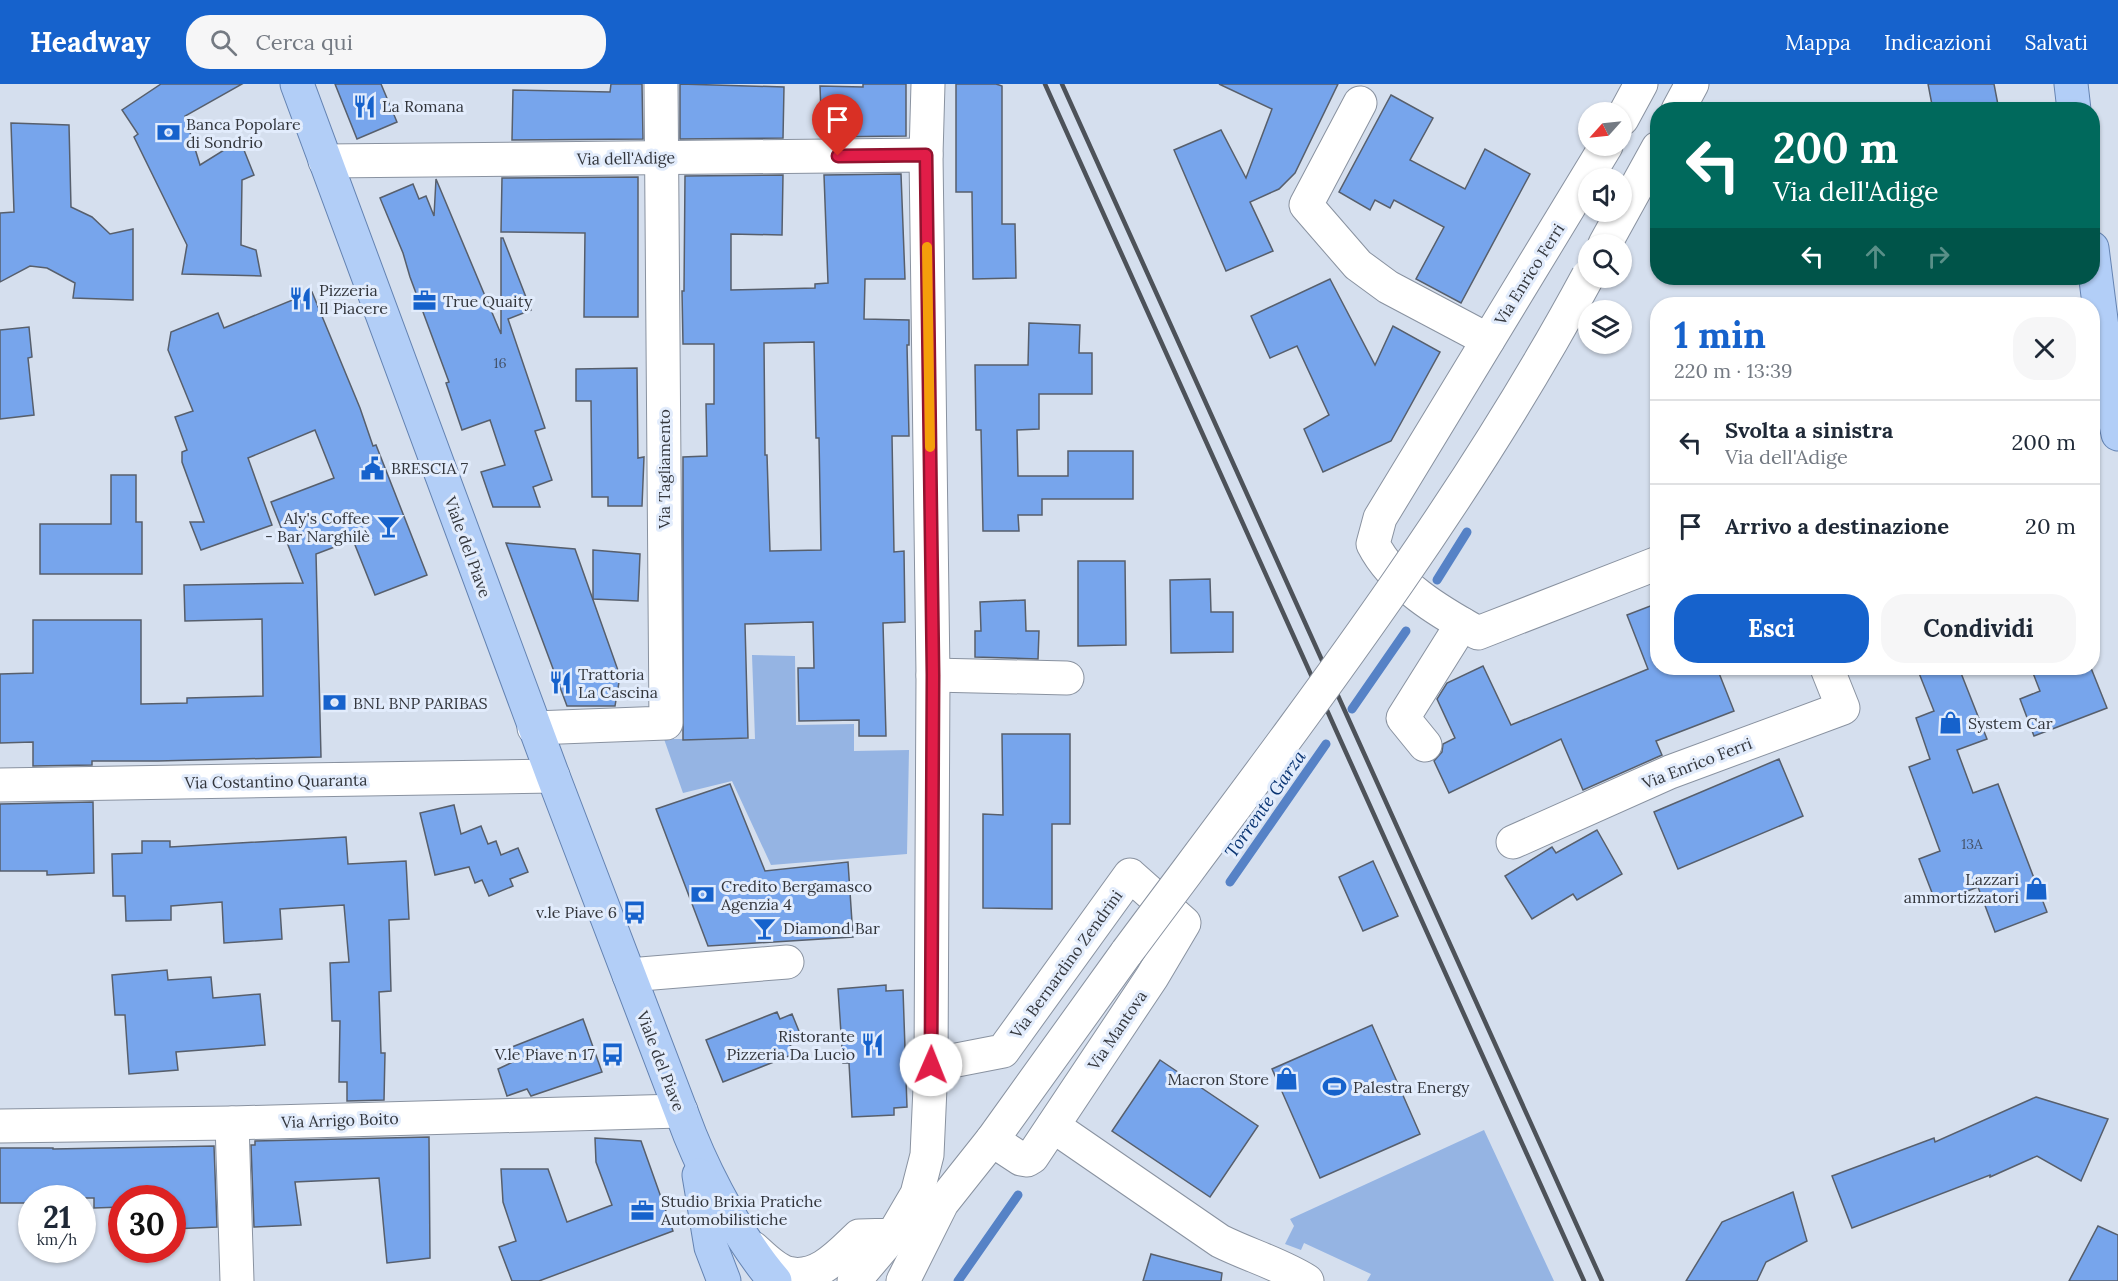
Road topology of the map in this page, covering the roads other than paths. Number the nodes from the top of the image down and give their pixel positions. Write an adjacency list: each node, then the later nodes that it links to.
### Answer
1 (297, 84): 14 (main road, Viale del Piave)
2 (660, 84): 13 (street, Via Tagliamento)
3 (928, 84): 11 (street)
4 (1641, 84): 7 (street)
5 (1692, 84): 8 (street)
6 (2071, 84): 9 (main road)
7 (1631, 102)
8 (1682, 102)
9 (2073, 102)
10 (1360, 103): 19 (street, Via Enrico Ferri)
11 (926, 155): 13 (street, Via dell'Adige); 24 (street)
12 (1600, 156): 19 (street, Via Enrico Ferri)
13 (661, 158): 14 (street, Via dell'Adige); 27 (street, Via Tagliamento)
14 (325, 161): 27 (main road, Viale del Piave)
15 (1650, 162): 16 (street)
16 (1610, 234)
17 (1582, 288): 40 (street, bridge)
18 (2100, 330): 20 (main road)
19 (1488, 340): 23 (street, Via Enrico Ferri)
20 (2107, 401): 21 (main road)
21 (2118, 434)
22 (1650, 566): 23 (street, Via Enrico Ferri)
23 (1453, 618): 28 (street)
24 (933, 675): 26 (street); 35 (street)
25 (1830, 675): 31 (street, Via Enrico Ferri)
26 (1067, 678)
27 (534, 728): 29 (main road, Viale del Piave)
28 (1425, 745)
29 (553, 776): 30 (street, Via Costantino Quaranta); 34 (main road, Viale del Piave)
30 (0, 785)
31 (1513, 842)
32 (1130, 874): 35 (street, Via Bernardino Zendrini); 39 (street, Via Mantova)
33 (787, 962): 34 (street)
34 (629, 975): 36 (main road, Viale del Piave)
35 (931, 1065): 43 (street)
36 (681, 1111): 37 (street, Via Arrigo Boito); 41 (main road, Viale del Piave)
37 (232, 1123): 38 (street, Via Arrigo Boito); 45 (street)
38 (0, 1126)
39 (1053, 1126): 40 (street, Via Mantova); 50 (street)
40 (993, 1140): 42 (street)
41 (694, 1146): 44 (main road, Viale del Piave); 46 (main road, Viale del Piave)
42 (942, 1203): 43 (street); 49 (street)
43 (892, 1235): 44 (street); 48 (street)
44 (747, 1243): 47 (main road, Viale del Piave)
45 (237, 1281)
46 (724, 1281)
47 (775, 1281)
48 (854, 1281)
49 (903, 1281)
50 (1306, 1281)

